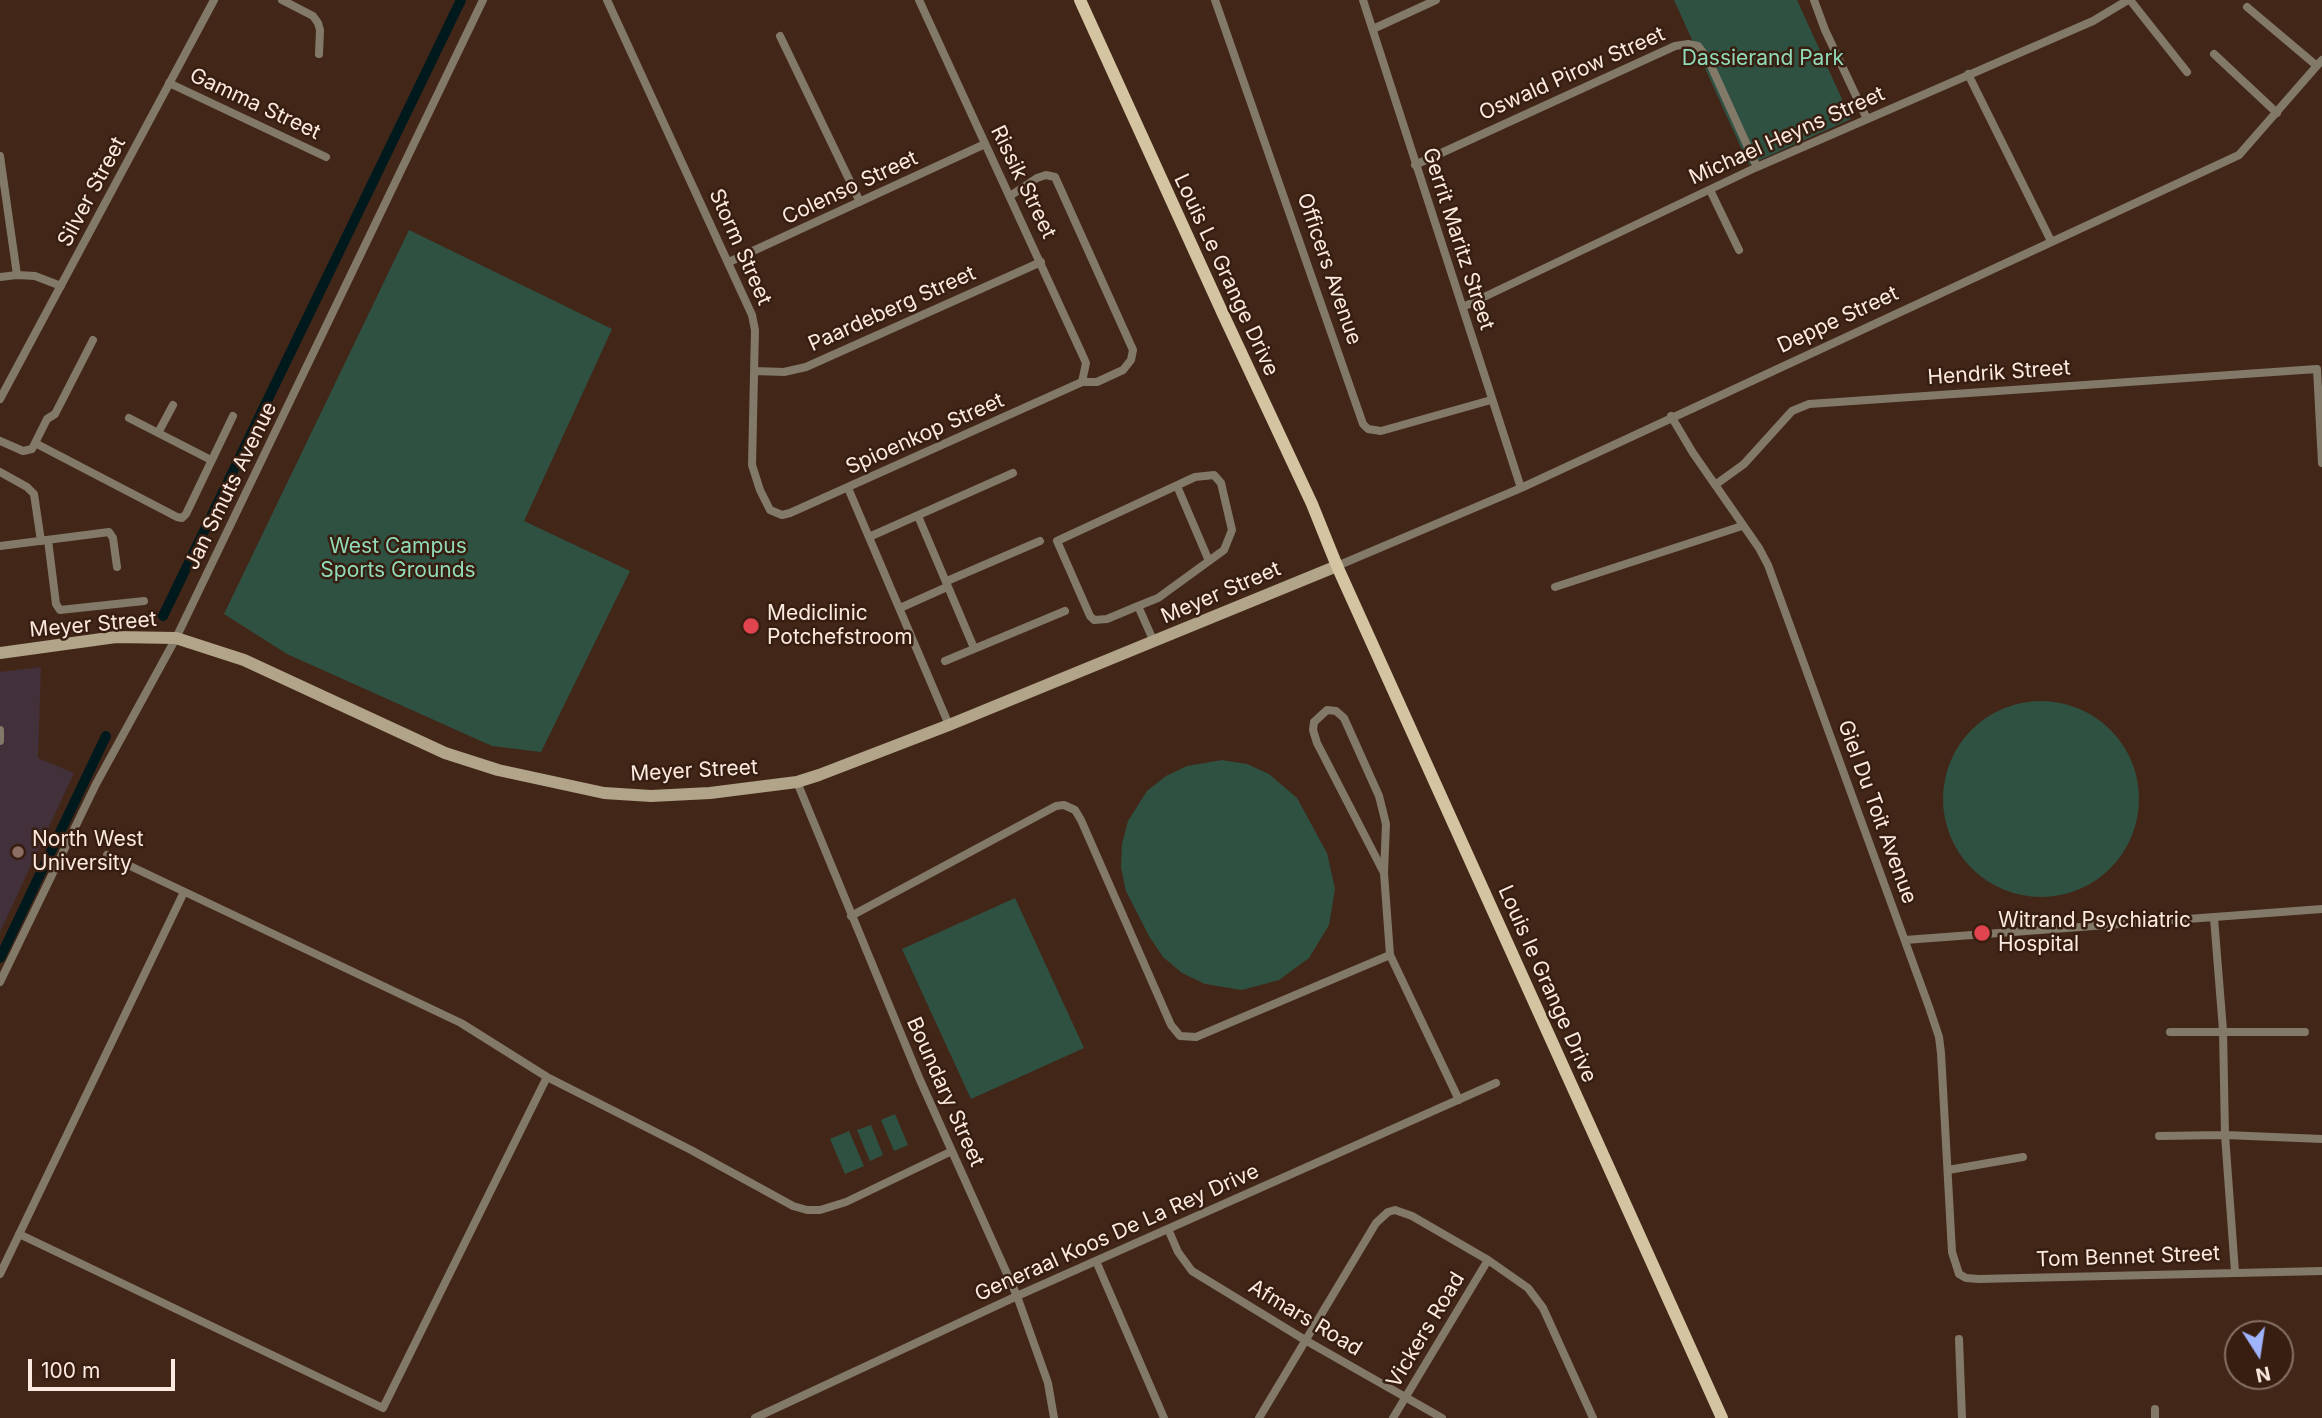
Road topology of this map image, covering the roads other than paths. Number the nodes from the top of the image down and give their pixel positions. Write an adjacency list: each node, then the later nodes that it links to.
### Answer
1 (214, 0): 20 (street, Silver Street)
2 (282, 0): 15 (street)
3 (483, 0): 75 (street, Jan Smuts Avenue)
4 (607, 0): 33 (street, Storm Street)
5 (919, 0): 23 (street, Rissik Street)
6 (1080, 0): 67 (main road, Louis Le Grange Drive)
7 (1215, 0): 43 (street, Officers Avenue)
8 (1363, 0): 13 (street, Gerrit Maritz Street)
9 (1436, 0): 13 (street)
10 (1814, 0): 22 (street)
11 (2129, 0): 18 (street); 19 (street, Michael Heyns Street)
12 (2247, 8): 17 (street)
13 (1373, 29): 26 (street, Gerrit Maritz Street)
14 (780, 36): 30 (street)
15 (319, 54)
16 (2214, 54): 21 (street)
17 (2320, 63): 21 (street, Deppe Street)
18 (2187, 72)
19 (1968, 74): 22 (street, Michael Heyns Street); 31 (street)
20 (169, 83): 25 (street, Gamma Street); 37 (street, Silver Street)
21 (2277, 113): 31 (street, Deppe Street)
22 (1867, 119): 27 (street, Michael Heyns Street)
23 (985, 144): 29 (street, Rissik Street); 30 (street, Colenso Street)
24 (0, 156): 35 (street)
25 (326, 158)
26 (1415, 164): 27 (street, Oswald Pirow Street); 38 (street, Gerrit Maritz Street)
27 (1757, 167): 28 (street, Michael Heyns Street)
28 (1710, 190): 32 (street); 38 (street, Michael Heyns Street)
29 (1010, 196): 34 (street, Rissik Street); 41 (street, Spioenkop Street)
30 (860, 202): 33 (street, Colenso Street)
31 (2051, 241): 46 (street, Deppe Street)
32 (1739, 250)
33 (729, 262): 40 (street, Storm Street)
34 (1041, 262): 40 (street, Paardeberg Street); 41 (street, Rissik Street)
35 (17, 275): 36 (street); 37 (street)
36 (0, 277)
37 (61, 286): 42 (street, Silver Street)
38 (1462, 307): 43 (street, Gerrit Maritz Street)
39 (93, 340): 50 (street)
40 (754, 371): 59 (street, Storm Street)
41 (1082, 382): 57 (street, Spioenkop Street)
42 (0, 399)
43 (1491, 400): 58 (street, Gerrit Maritz Street)
44 (173, 405): 48 (street)
45 (233, 416): 51 (street)
46 (1671, 416): 55 (street, Giel Du Toit Avenue); 58 (street, Deppe Street)
47 (128, 418): 48 (street)
48 (158, 433): 51 (street)
49 (0, 441): 50 (street)
50 (36, 443): 51 (street)
51 (211, 460)
52 (2322, 463): 55 (street, Hendrik Street)
53 (0, 472): 63 (street)
54 (1013, 473): 60 (street)
55 (1715, 485): 61 (street, Giel Du Toit Avenue)
56 (1177, 486): 66 (street); 66 (street); 72 (street)
57 (848, 488): 59 (street, Spioenkop Street); 62 (street)
58 (1521, 488): 67 (street, Deppe Street)
59 (782, 515)
60 (918, 516): 62 (street); 69 (street)
61 (1742, 526): 70 (street); 90 (street, Giel Du Toit Avenue)
62 (869, 537): 73 (street)
63 (44, 541): 65 (street); 68 (street); 71 (street)
64 (1040, 541): 69 (street)
65 (0, 546)
66 (1209, 561): 72 (street)
67 (1336, 566): 76 (street, Meyer Street); 124 (main road, Louis le Grange Drive)
68 (117, 567)
69 (947, 584): 73 (street); 77 (street)
70 (1555, 587)
71 (144, 601)
72 (1138, 606): 76 (street)
73 (900, 608): 80 (street)
74 (1065, 611): 77 (street)
75 (176, 638): 78 (street, Meyer Street); 83 (street, Meyer Street); 92 (street, Jan Smuts Avenue)
76 (1154, 642): 80 (street, Meyer Street)
77 (974, 648): 79 (street)
78 (0, 653)
79 (945, 661)
80 (949, 725): 83 (street, Meyer Street)
81 (0, 730): 82 (street)
82 (0, 741)
83 (797, 782): 88 (street, Boundary Street)
84 (107, 855): 86 (street)
85 (1384, 873): 85 (street); 91 (street)
86 (184, 892): 96 (street); 106 (street)
87 (2322, 909): 89 (street)
88 (851, 916): 91 (street); 102 (street, Boundary Street)
89 (2214, 918): 90 (street); 93 (street)
90 (1905, 940): 104 (street, Giel Du Toit Avenue)
91 (1390, 955): 98 (street)
92 (0, 982)
93 (2223, 1030): 94 (street); 95 (street); 99 (street)
94 (2305, 1031)
95 (2170, 1032)
96 (547, 1077): 102 (street); 106 (street)
97 (1496, 1083): 98 (street, Generaal Koos De La Rey Drive)
98 (1459, 1100): 105 (street, Generaal Koos De La Rey Drive)
99 (2225, 1135): 100 (street); 101 (street); 111 (street)
100 (2159, 1136)
101 (2322, 1139)
102 (952, 1151): 113 (street, Boundary Street)
103 (2023, 1157): 104 (street)
104 (1948, 1170): 107 (street, Giel Du Toit Avenue)
105 (1168, 1229): 109 (street, Generaal Koos De La Rey Drive); 115 (street, Afmars Road)
106 (19, 1234): 112 (street)
107 (1952, 1252): 111 (street, Tom Bennet Street)
108 (1488, 1260): 115 (street); 116 (street, Vickers Road); 123 (street)
109 (1097, 1261): 113 (street, Generaal Koos De La Rey Drive); 119 (street)
110 (2322, 1271): 111 (street, Tom Bennet Street)
111 (2235, 1272)
112 (0, 1275)
113 (1017, 1296): 117 (street, Generaal Koos De La Rey Drive); 118 (street, Boundary Street)
114 (1959, 1339): 125 (street)
115 (1305, 1340): 116 (street, Afmars Road); 120 (street)
116 (1406, 1396): 121 (street, Vickers Road); 122 (street, Afmars Road)
117 (755, 1418)
118 (1054, 1418)
119 (1164, 1418)
120 (1259, 1418)
121 (1393, 1418)
122 (1442, 1418)
123 (1593, 1418)
124 (1723, 1418)
125 (1962, 1418)

